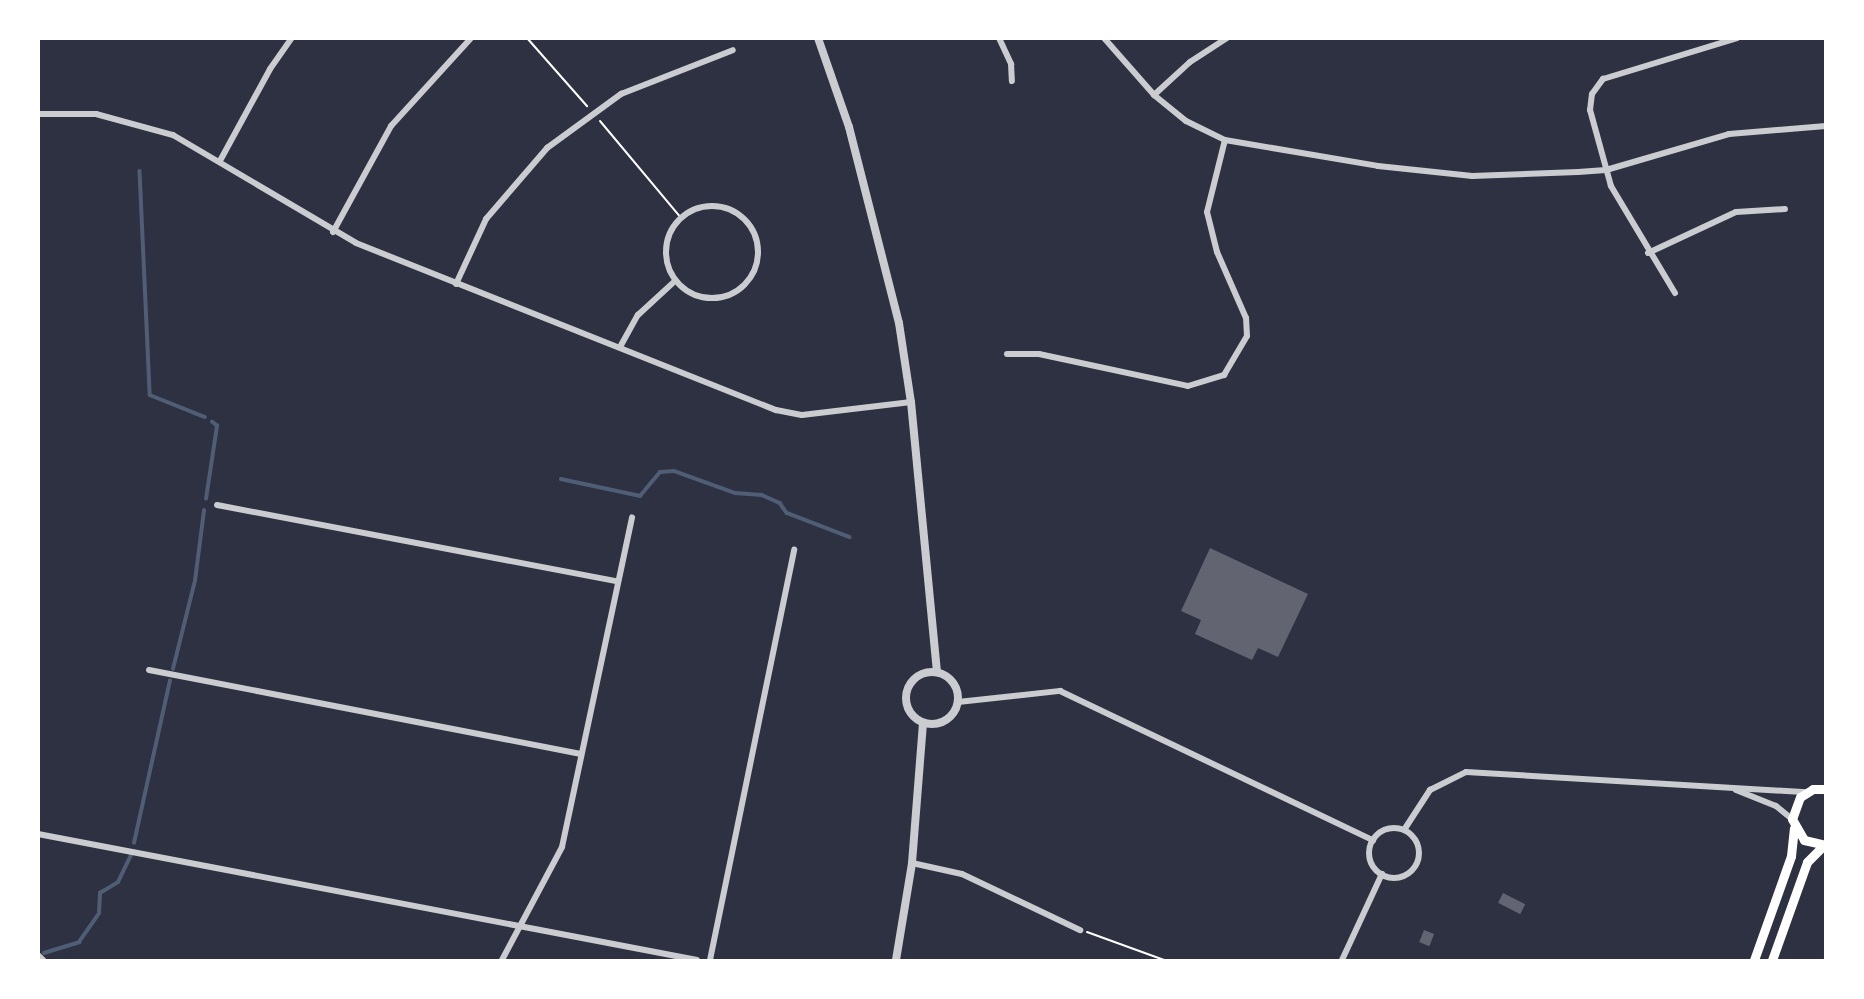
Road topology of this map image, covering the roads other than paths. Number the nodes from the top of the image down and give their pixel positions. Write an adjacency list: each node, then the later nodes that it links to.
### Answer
1 (292, 38): 14 (street)
2 (471, 38): 17 (street)
3 (818, 38): 24 (street)
4 (999, 38): 9 (street)
5 (1104, 38): 10 (street)
6 (1227, 38): 10 (street)
7 (1737, 38): 15 (street)
8 (733, 50): 20 (street)
9 (1012, 81)
10 (1154, 95): 13 (street)
11 (38, 114): 14 (street)
12 (1825, 126): 15 (street)
13 (1225, 140): 15 (street); 23 (street)
14 (221, 159): 17 (street)
15 (1606, 170): 18 (street)
16 (1785, 209): 18 (street)
17 (333, 232): 20 (street)
18 (1648, 253): 21 (street)
19 (675, 281): 19 (street); 22 (street)
20 (456, 284): 22 (street)
21 (1675, 293)
22 (620, 347): 24 (street)
23 (1007, 354)
24 (911, 402): 30 (street)
25 (217, 505): 28 (street)
26 (632, 516): 28 (street)
27 (794, 550): 51 (street)
28 (615, 581): 33 (street)
29 (149, 670): 33 (street)
30 (937, 672): 31 (street); 32 (street)
31 (958, 702): 32 (street); 41 (street)
32 (923, 723): 43 (street)
33 (581, 754): 45 (street)
34 (1825, 778): 36 (main road)
35 (1731, 788): 37 (street); 38 (street); 39 (street)
36 (1823, 788): 37 (main road)
37 (1806, 792): 38 (main road)
38 (1793, 824): 42 (main road); 54 (main road)
39 (1404, 830): 41 (street); 44 (street)
40 (38, 834): 45 (street)
41 (1373, 840): 44 (street)
42 (1825, 845): 55 (main road)
43 (912, 863): 46 (street); 52 (street)
44 (1382, 874): 53 (street)
45 (519, 927): 49 (street); 50 (street)
46 (1080, 930)
47 (38, 955): 48 (street)
48 (43, 961)
49 (502, 961)
50 (697, 961)
51 (710, 961)
52 (896, 961)
53 (1342, 961)
54 (1754, 961)
55 (1772, 961)

